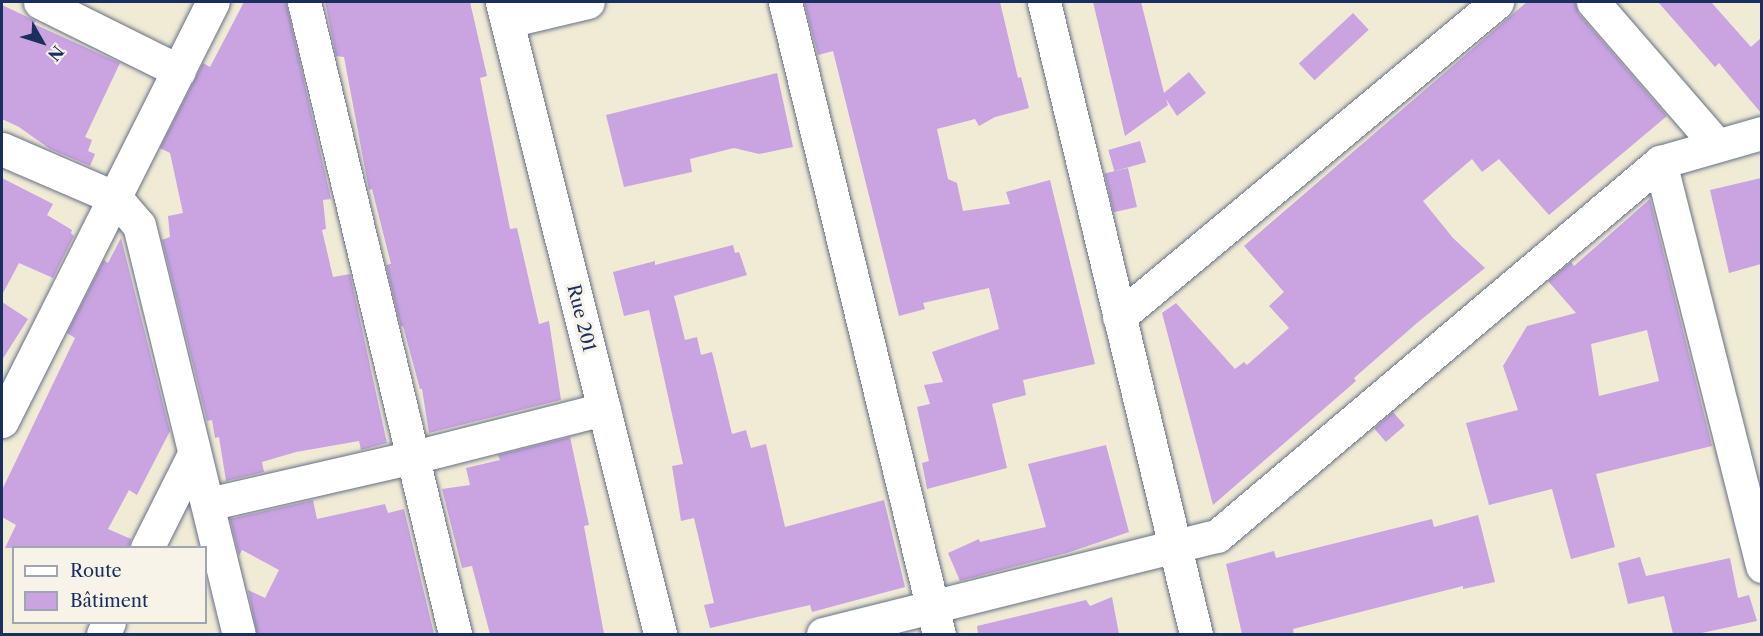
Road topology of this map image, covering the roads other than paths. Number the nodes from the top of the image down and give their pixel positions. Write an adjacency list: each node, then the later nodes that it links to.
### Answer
1 (40, 2): 10 (street)
2 (213, 2): 10 (street)
3 (304, 2): 21 (street)
4 (588, 2): 9 (street)
5 (785, 2): 26 (street)
6 (1044, 2): 16 (street)
7 (1497, 2): 16 (street)
8 (1593, 2): 12 (street)
9 (505, 11): 18 (street, Rue 201)
10 (179, 70): 15 (street)
11 (1761, 133): 12 (street)
12 (1716, 144): 14 (street)
13 (2, 149): 15 (street)
14 (1660, 162): 24 (street); 25 (street)
15 (116, 198): 17 (street); 20 (street)
16 (1119, 316): 24 (street)
17 (9, 386): 19 (street)
18 (604, 409): 21 (street); 29 (street, Rue 201)
19 (2, 422)
20 (194, 454): 22 (street); 23 (street)
21 (414, 458): 22 (street); 28 (street)
22 (208, 504): 27 (street)
23 (148, 546)
24 (1175, 547): 26 (street); 31 (street)
25 (1761, 566)
26 (936, 621): 30 (street)
27 (239, 634)
28 (455, 634)
29 (660, 634)
30 (823, 634)
31 (1196, 634)

